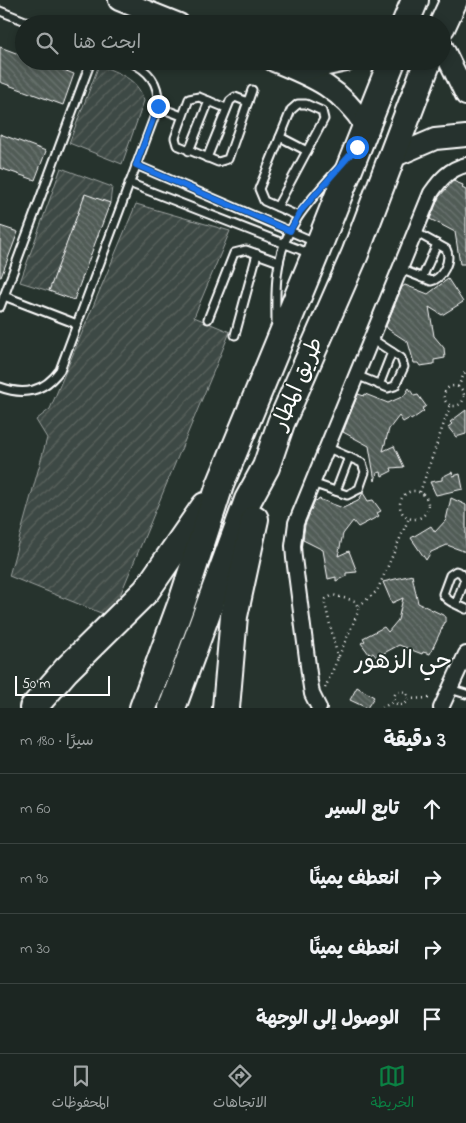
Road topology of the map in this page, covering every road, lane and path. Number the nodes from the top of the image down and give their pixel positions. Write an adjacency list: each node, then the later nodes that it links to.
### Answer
1 (119, 0): 4 (street)
2 (454, 0): 5 (highway)
3 (0, 11): 6 (lane)
4 (156, 15)
5 (447, 15)
6 (15, 17)
7 (451, 64): 15 (street)
8 (88, 70): 42 (lane)
9 (144, 70): 18 (lane)
10 (306, 70): 13 (street)
11 (388, 70): 22 (highway, طريق المطار)
12 (425, 70): 26 (highway, طريق المطار)
13 (299, 71): 22 (street)
14 (252, 90): 17 (lane)
15 (466, 95)
16 (209, 101): 19 (lane); 20 (lane); 24 (lane)
17 (248, 102): 19 (lane); 27 (lane)
18 (158, 106): 20 (lane); 28 (lane)
19 (226, 108): 27 (lane)
20 (182, 116): 24 (lane)
21 (280, 136): 25 (lane); 25 (lane); 31 (lane)
22 (361, 136): 32 (lane); 37 (highway, طريق المطار)
23 (466, 136): 26 (street)
24 (190, 151): 27 (lane)
25 (307, 151): 31 (lane)
26 (393, 157): 58 (highway, طريق المطار)
27 (207, 158)
28 (136, 165): 30 (lane); 33 (lane)
29 (466, 166): 34 (street)
30 (129, 183): 35 (lane); 45 (lane)
31 (277, 207): 32 (lane)
32 (298, 216): 33 (lane)
33 (290, 231): 35 (lane); 37 (lane)
34 (415, 232): 36 (lane); 40 (street)
35 (285, 244): 37 (lane); 39 (lane)
36 (437, 244): 41 (lane); 41 (lane)
37 (317, 250): 48 (highway, طريق المطار)
38 (257, 254): 39 (lane); 44 (lane); 46 (lane)
39 (279, 262): 48 (lane)
40 (400, 269): 41 (lane); 47 (street)
41 (422, 278)
42 (4, 296): 43 (lane); 45 (lane)
43 (0, 307)
44 (208, 319)
45 (77, 324): 53 (lane)
46 (235, 335)
47 (372, 338): 49 (lane); 51 (street)
48 (276, 349): 60 (highway, طريق المطار)
49 (392, 352): 52 (lane); 52 (lane)
50 (466, 370): 54 (path)
51 (356, 375): 52 (lane); 56 (street)
52 (379, 385)
53 (0, 387)
54 (458, 387): 55 (path); 55 (path)
55 (450, 406): 62 (path)
56 (326, 447): 57 (lane); 59 (street)
57 (349, 457): 61 (lane); 61 (lane)
58 (266, 467): 76 (highway, طريق المطار); 77 (highway)
59 (312, 482): 61 (lane); 73 (street)
60 (220, 485): 74 (highway); 75 (highway, طريق المطار)
61 (336, 492)
62 (420, 492): 63 (path); 63 (path)
63 (409, 518): 65 (path)
64 (456, 604): 66 (lane)
65 (358, 607): 68 (path); 68 (path)
66 (466, 609)
67 (466, 654): 71 (street)
68 (338, 658): 73 (path)
69 (466, 694): 71 (lane)
70 (408, 699): 71 (path); 72 (path); 72 (path)
71 (446, 699)
72 (394, 701): 78 (path)
73 (318, 707)
74 (34, 708)
75 (143, 708)
76 (172, 708)
77 (226, 708)
78 (382, 708)

